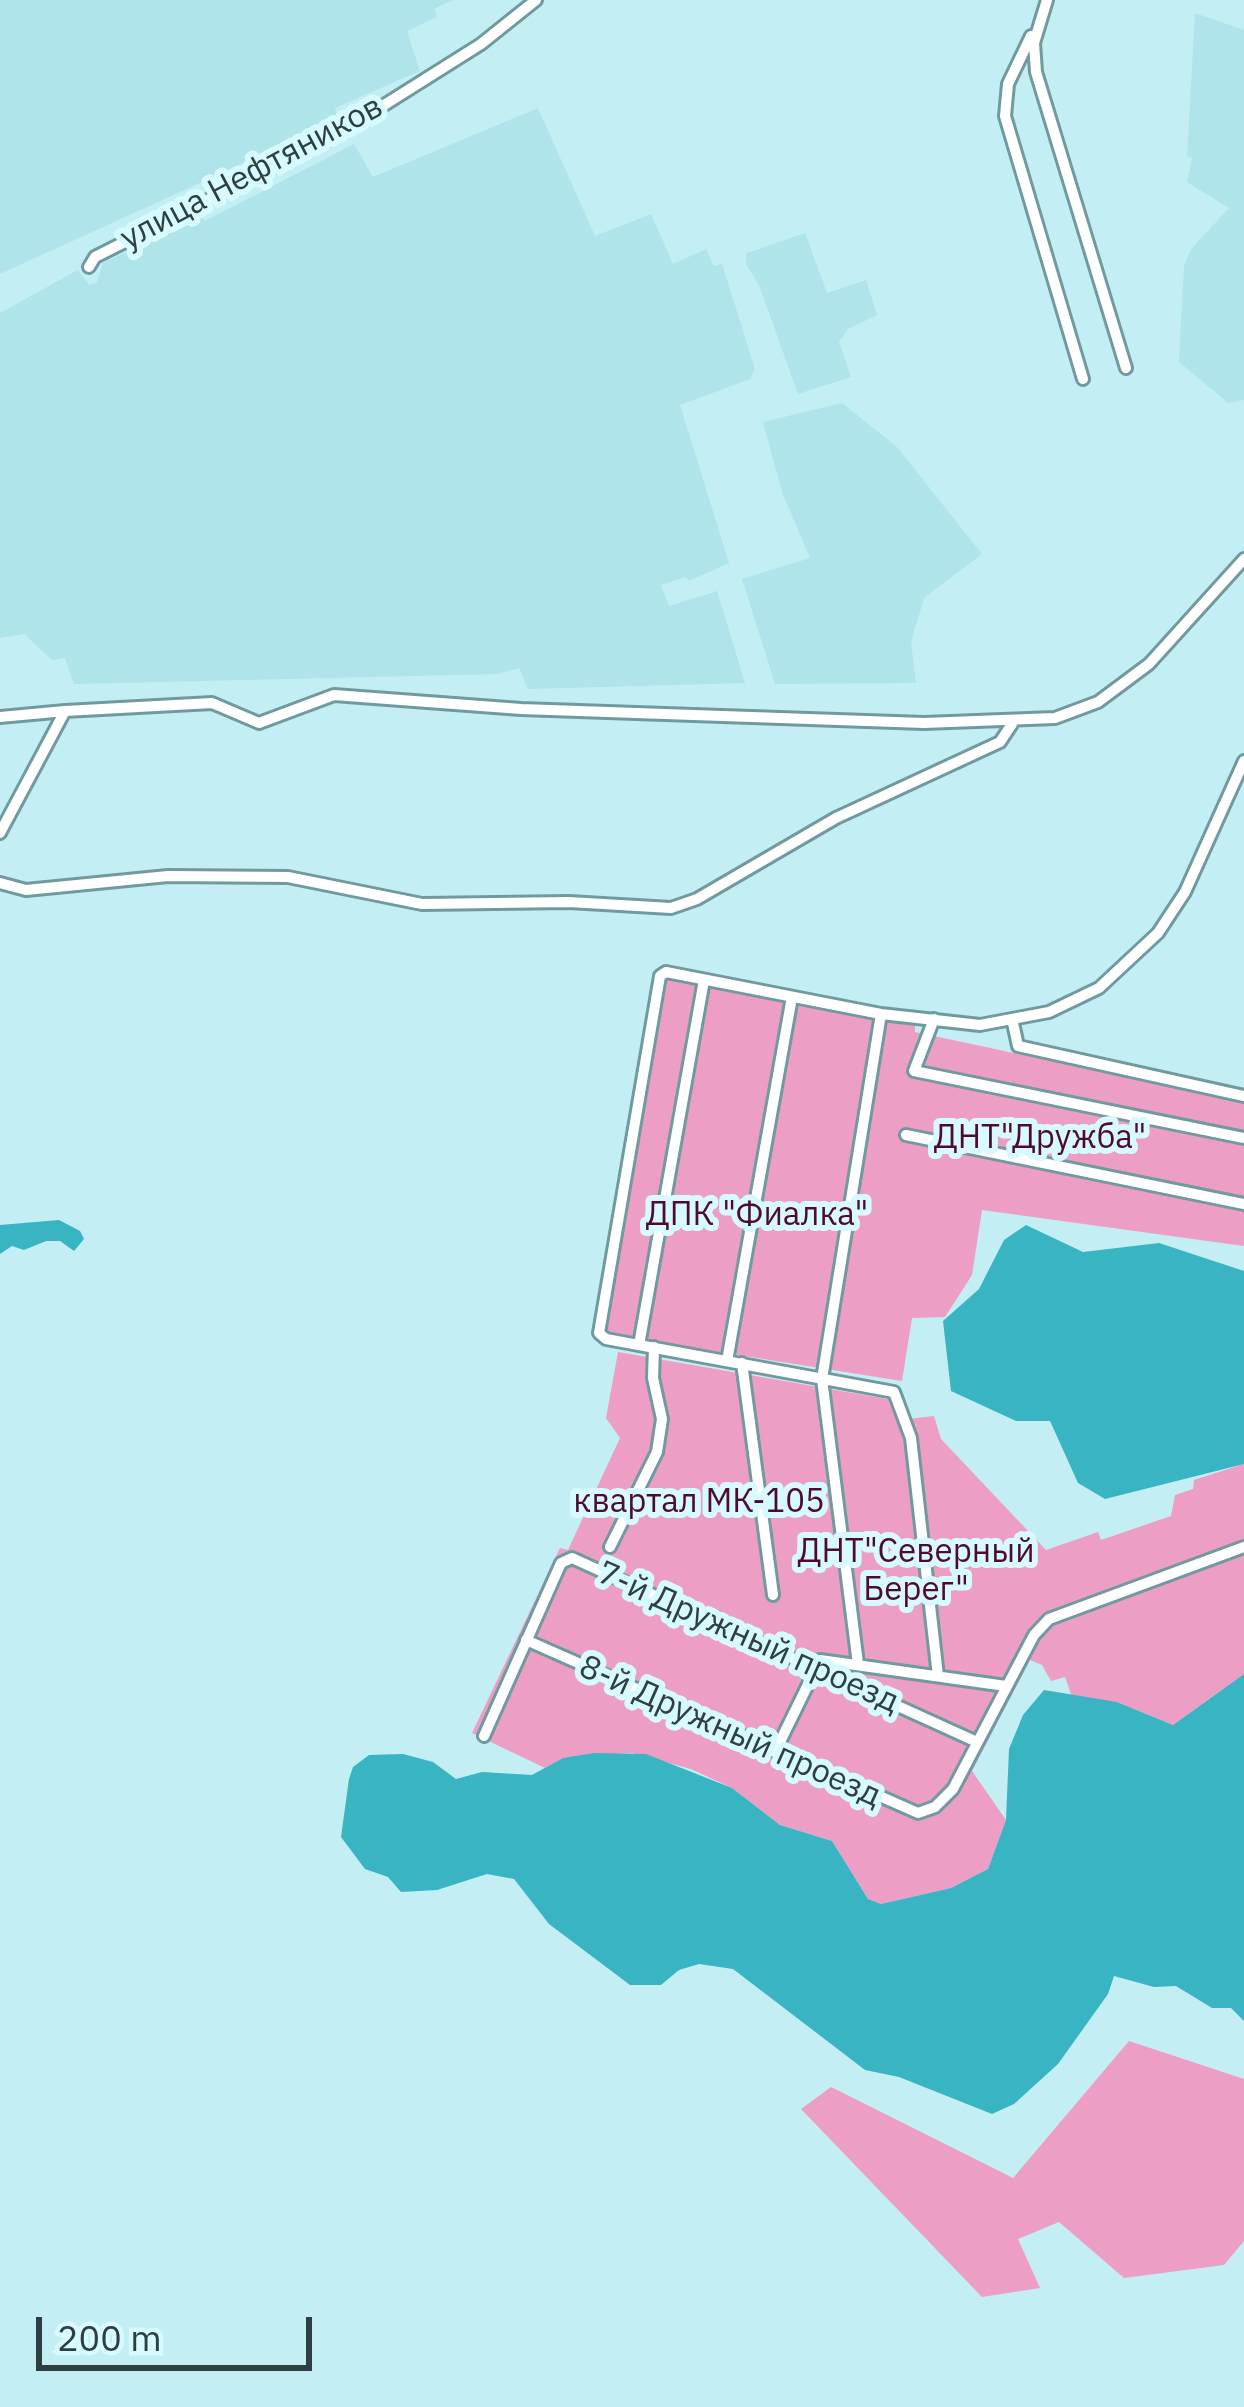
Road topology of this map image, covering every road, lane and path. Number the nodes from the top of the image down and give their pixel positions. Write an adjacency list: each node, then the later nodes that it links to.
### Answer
1 (536, 0): 4 (street, улица Нефтяников)
2 (1047, 0): 3 (street)
3 (1038, 22): 5 (street); 6 (street)
4 (89, 267)
5 (1126, 368)
6 (1083, 380)
7 (1244, 559): 10 (street)
8 (65, 711): 9 (street); 10 (street); 12 (street)
9 (0, 717)
10 (1012, 724): 13 (street)
11 (1244, 761): 18 (street)
12 (0, 833)
13 (0, 884)
14 (704, 980): 15 (street); 23 (street); 23 (street)
15 (792, 997): 16 (street); 25 (street)
16 (881, 1014): 17 (street); 27 (street)
17 (934, 1019): 18 (street); 21 (street)
18 (1013, 1022): 19 (street)
19 (1244, 1096)
20 (907, 1135): 22 (street)
21 (1244, 1138)
22 (1244, 1204)
23 (639, 1345): 24 (street)
24 (655, 1347): 25 (street); 28 (street)
25 (728, 1360): 26 (street)
26 (742, 1364): 27 (street); 30 (street)
27 (822, 1379): 32 (street); 34 (street)
28 (610, 1546)
29 (1244, 1547): 35 (street)
30 (773, 1594)
31 (526, 1640): 33 (street, 7-й Дружный проезд); 36 (street, 7-й Дружный проезд); 38 (street, 8-й Дружный проезд)
32 (858, 1664): 33 (street); 34 (street)
33 (812, 1668): 37 (street, 7-й Дружный проезд); 38 (street)
34 (938, 1676): 35 (street)
35 (1006, 1686): 37 (street)
36 (484, 1736)
37 (977, 1742): 38 (street, 8-й Дружный проезд)
38 (775, 1752)

